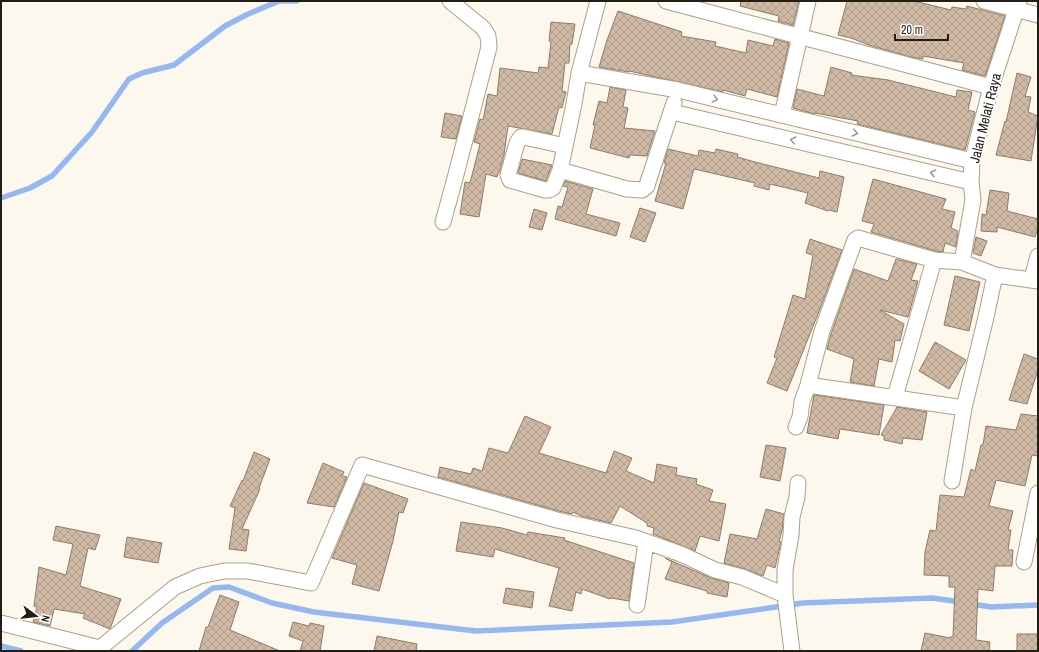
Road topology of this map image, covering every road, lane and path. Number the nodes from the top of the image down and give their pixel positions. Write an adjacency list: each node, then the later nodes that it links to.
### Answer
1 (450, 1): 20 (street)
2 (598, 1): 9 (street)
3 (666, 1): 8 (street)
4 (808, 1): 8 (street)
5 (990, 2): 6 (street)
6 (1018, 5): 7 (street); 10 (street, Jalan Melati Raya)
7 (1038, 15)
8 (800, 37): 10 (street); 13 (street)
9 (579, 73): 11 (street); 15 (street)
10 (991, 87): 17 (street, Jalan Melati Raya)
11 (678, 90): 12 (street); 13 (street, one-way to 13)
12 (672, 112): 16 (street, one-way to 12); 18 (street)
13 (782, 115): 14 (street)
14 (828, 127): 16 (street); 17 (street, one-way to 17)
15 (565, 146): 18 (street); 18 (street)
16 (823, 147): 19 (street, one-way to 16)
17 (972, 161): 19 (street, Jalan Melati Raya)
18 (560, 170)
19 (971, 182): 23 (street, Jalan Melati Raya)
20 (443, 222)
21 (1038, 256): 25 (street)
22 (934, 260): 23 (street); 26 (street); 27 (street)
23 (962, 262): 24 (street)
24 (995, 275): 25 (street); 28 (street)
25 (1035, 280)
26 (808, 385): 27 (street); 29 (street)
27 (895, 397): 28 (street)
28 (964, 408): 30 (street)
29 (796, 427)
30 (952, 481)
31 (798, 483): 35 (street)
32 (1038, 493): 34 (street)
33 (646, 542): 35 (street); 36 (street); 38 (street)
34 (1024, 562)
35 (785, 598): 39 (street)
36 (637, 605)
37 (1, 623): 38 (street)
38 (100, 650)
39 (792, 651)

